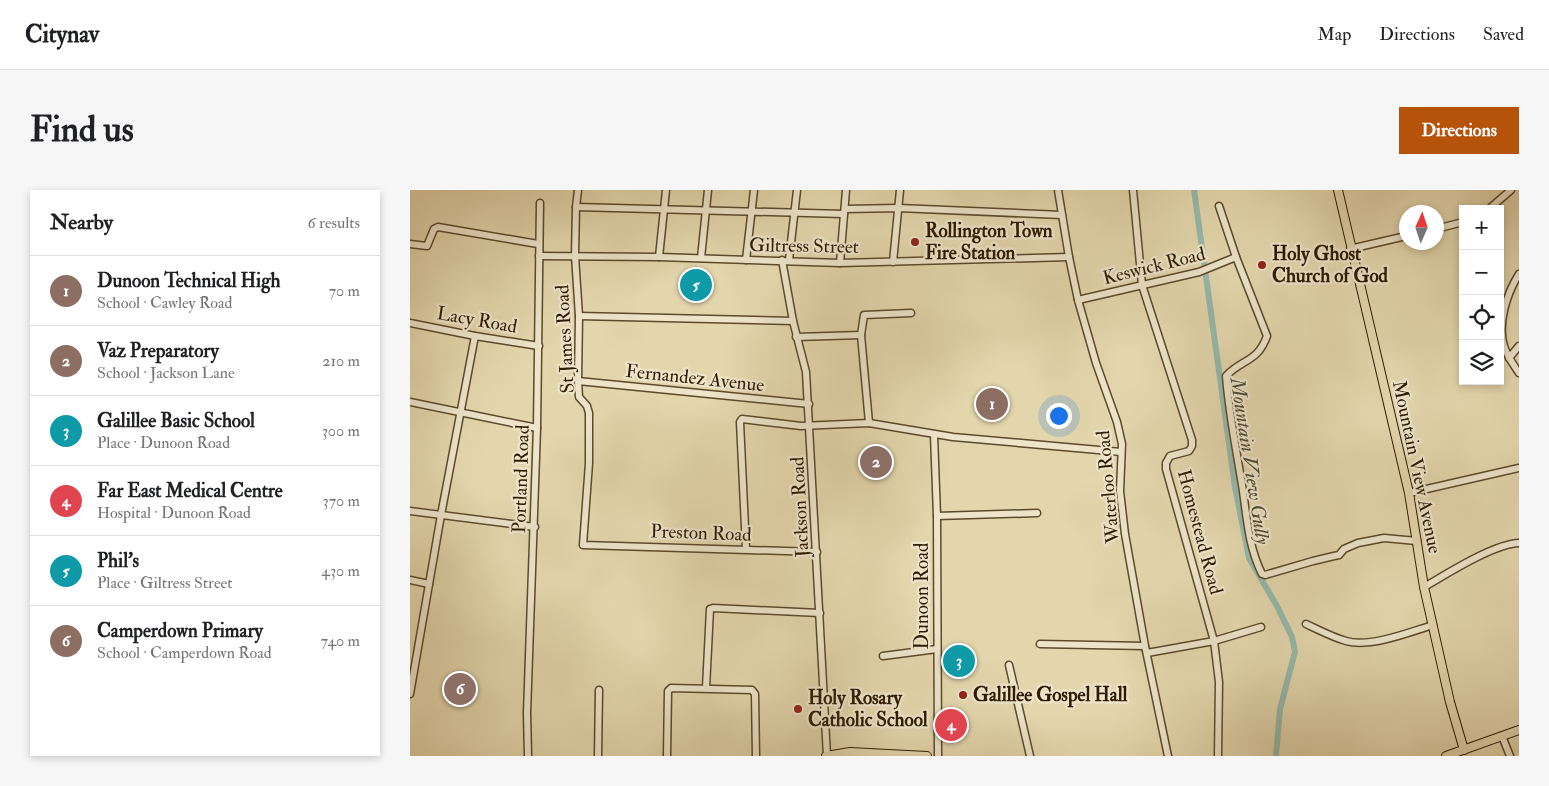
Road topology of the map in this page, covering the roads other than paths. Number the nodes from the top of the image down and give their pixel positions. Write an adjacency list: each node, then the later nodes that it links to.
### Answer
1 (578, 190): 15 (street, St James Road)
2 (666, 190): 17 (street)
3 (708, 190): 18 (street)
4 (754, 190): 19 (street)
5 (797, 190): 21 (street, Jackson Road)
6 (846, 190): 20 (street)
7 (900, 190): 16 (street)
8 (1058, 190): 22 (street, Waterloo Road)
9 (1133, 190): 40 (street, Homestead Road)
10 (1338, 190): 28 (main road, Mountain View Avenue)
11 (1511, 190): 13 (street)
12 (540, 203): 27 (street, Portland Road)
13 (1494, 205)
14 (1219, 206): 33 (street)
15 (576, 207): 17 (street); 30 (street, St James Road)
16 (898, 208): 20 (street); 22 (street); 37 (street)
17 (664, 209): 18 (street); 31 (street)
18 (706, 210): 19 (street); 34 (street)
19 (752, 212): 21 (street); 35 (street)
20 (845, 212): 21 (street); 38 (street)
21 (795, 213): 36 (street, Jackson Road)
22 (1062, 215): 32 (street, Waterloo Road)
23 (1459, 223): 24 (street)
24 (1444, 227)
25 (1399, 238): 28 (street)
26 (410, 244): 27 (street)
27 (538, 244): 29 (street, Portland Road)
28 (1350, 249): 63 (main road, Mountain View Avenue)
29 (539, 256): 30 (street, Giltress Street); 49 (street, Portland Road)
30 (575, 256): 31 (street, Giltress Street); 43 (street, St James Road)
31 (658, 257): 34 (street, Giltress Street)
32 (1069, 257): 37 (street, Giltress Street); 41 (street, Waterloo Road)
33 (1236, 257): 40 (street, Keswick Road); 69 (street)
34 (701, 258): 35 (street, Giltress Street)
35 (746, 260): 36 (street, Giltress Street)
36 (786, 260): 38 (street, Giltress Street); 44 (street, Jackson Road)
37 (893, 262): 38 (street, Giltress Street)
38 (840, 263)
39 (1519, 276): 51 (street)
40 (1142, 285): 41 (street, Keswick Road); 81 (street, Homestead Road)
41 (1078, 300): 61 (street, Waterloo Road)
42 (912, 313): 46 (street)
43 (579, 316): 44 (street); 53 (street, St James Road)
44 (793, 321): 48 (street, Jackson Road)
45 (410, 323): 47 (street, Lacy Road)
46 (862, 335): 48 (street); 57 (street)
47 (475, 336): 49 (street, Lacy Road); 56 (street)
48 (796, 337): 55 (street, Jackson Road)
49 (539, 346): 59 (street, Portland Road)
50 (1519, 346): 51 (street)
51 (1509, 358): 52 (street)
52 (1519, 373)
53 (578, 381): 55 (street, Fernandez Avenue); 71 (street, St James Road)
54 (410, 402): 56 (street)
55 (809, 404): 58 (street, Jackson Road)
56 (460, 412): 59 (street); 66 (street)
57 (869, 423): 58 (street); 60 (street)
58 (810, 426): 72 (street); 73 (street, Jackson Road)
59 (537, 428): 68 (street, Portland Road)
60 (934, 435): 61 (street); 67 (street, Dunoon Road)
61 (1121, 452): 84 (street, Waterloo Road)
62 (1519, 468): 63 (street)
63 (1409, 493): 69 (main road, Mountain View Avenue)
64 (410, 511): 66 (street)
65 (1036, 513): 67 (street)
66 (441, 515): 68 (street); 75 (street)
67 (937, 516): 83 (street, Dunoon Road)
68 (535, 527): 95 (street, Portland Road)
69 (1416, 541): 76 (main road, Mountain View Avenue)
70 (1519, 543): 76 (street)
71 (583, 545): 72 (street, Preston Road)
72 (746, 549): 73 (street, Preston Road)
73 (817, 552): 77 (street, Jackson Road)
74 (410, 580): 75 (street)
75 (429, 584): 89 (street)
76 (1424, 587): 79 (main road, Mountain View Avenue)
77 (820, 613): 87 (street); 99 (street, Jackson Road)
78 (1306, 624): 79 (street)
79 (1433, 625): 92 (main road, Mountain View Avenue)
80 (1261, 627): 81 (street)
81 (1214, 641): 84 (street); 104 (street, Homestead Road)
82 (1040, 644): 84 (street)
83 (937, 649): 85 (street); 101 (street, Dunoon Road)
84 (1146, 650): 103 (street, Waterloo Road)
85 (883, 656)
86 (1009, 666): 102 (street)
87 (706, 688): 97 (street); 98 (street)
88 (599, 690): 96 (street)
89 (410, 694)
90 (1519, 730): 91 (main road)
91 (1502, 736): 92 (main road); 106 (street)
92 (1464, 750): 105 (main road)
93 (850, 754): 94 (main road); 99 (main road)
94 (912, 755): 100 (main road)
95 (528, 756)
96 (598, 756)
97 (668, 756)
98 (756, 756)
99 (827, 756)
100 (928, 756)
101 (938, 756)
102 (1030, 756)
103 (1168, 756)
104 (1218, 756)
105 (1446, 756)
106 (1510, 756)

